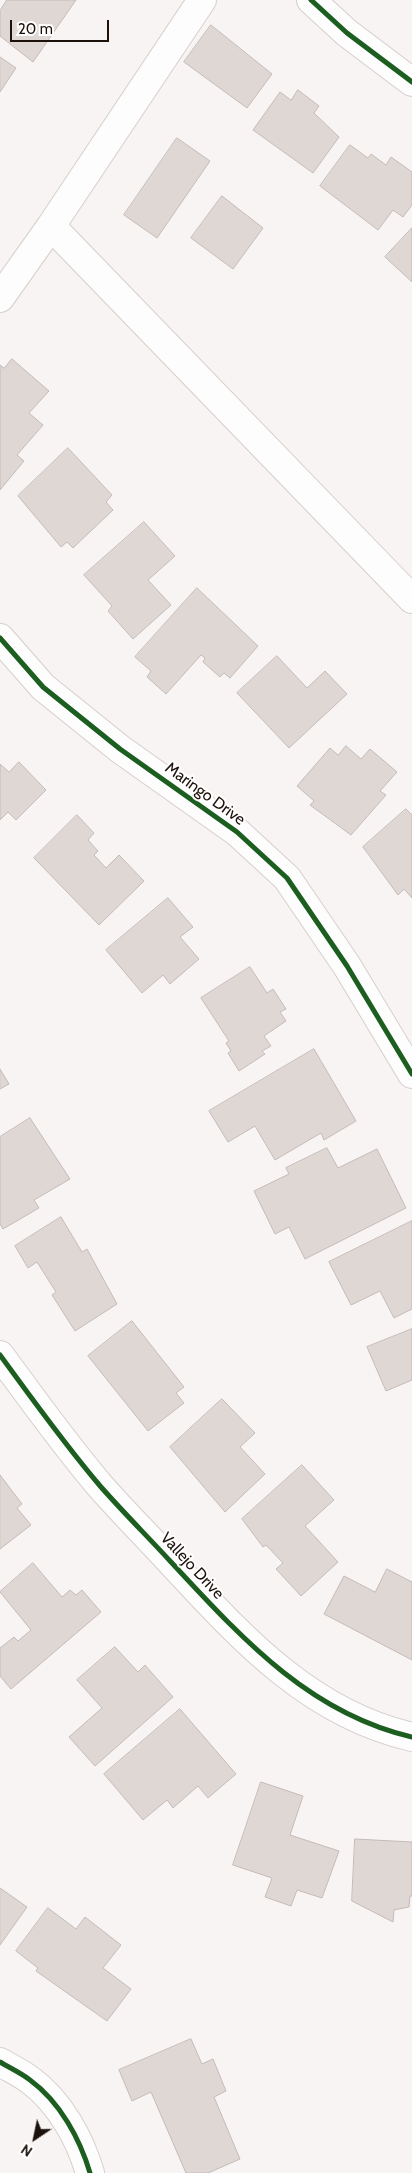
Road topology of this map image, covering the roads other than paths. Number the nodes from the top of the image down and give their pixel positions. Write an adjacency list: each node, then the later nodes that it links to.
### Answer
1 (202, 0): 4 (street)
2 (311, 0): 3 (street)
3 (412, 82)
4 (51, 226): 5 (street); 6 (street)
5 (0, 298)
6 (412, 599)
7 (0, 638): 8 (street, Maringo Drive)
8 (412, 1074)
9 (0, 1355): 10 (street, Vallejo Drive)
10 (412, 1737)
11 (0, 2062): 12 (street)
12 (90, 2173)

